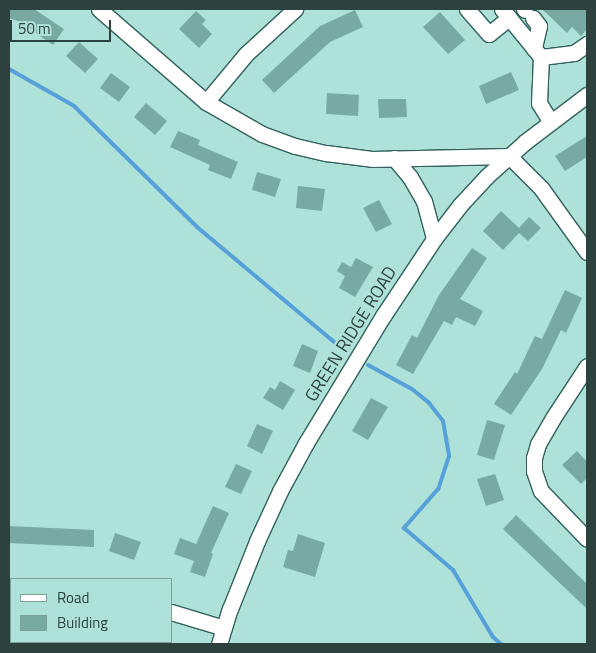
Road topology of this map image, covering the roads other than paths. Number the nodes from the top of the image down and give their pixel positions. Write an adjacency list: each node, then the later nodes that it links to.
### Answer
1 (99, 9): 9 (street)
2 (295, 9): 9 (street)
3 (467, 9): 5 (street)
4 (527, 12): 7 (street)
5 (506, 13): 7 (street)
6 (587, 44): 7 (street)
7 (538, 52): 10 (street)
8 (587, 95): 10 (street, GREEN RIDGE ROAD)
9 (206, 102): 12 (street)
10 (551, 122): 11 (street, GREEN RIDGE ROAD)
11 (509, 156): 12 (street); 13 (street, GREEN RIDGE ROAD); 14 (street)
12 (394, 158): 13 (street)
13 (434, 239): 18 (street, GREEN RIDGE ROAD)
14 (587, 252)
15 (587, 366): 16 (street)
16 (587, 539)
17 (172, 612): 18 (street)
18 (224, 628): 19 (street, GREEN RIDGE ROAD)
19 (219, 644)

